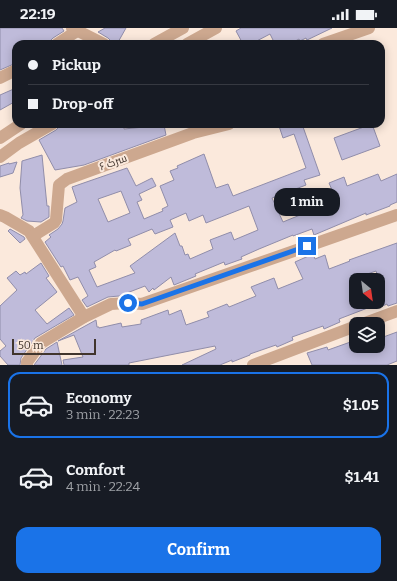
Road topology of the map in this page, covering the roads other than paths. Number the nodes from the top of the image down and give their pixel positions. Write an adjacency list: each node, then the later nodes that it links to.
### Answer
1 (182, 28): 7 (street)
2 (216, 28): 8 (street)
3 (369, 28): 9 (street)
4 (74, 30): 5 (street); 6 (street)
5 (62, 40)
6 (95, 40)
7 (161, 40)
8 (195, 40)
9 (334, 40)
10 (12, 72): 11 (street)
11 (0, 78)
12 (15, 128): 15 (street)
13 (45, 128): 16 (street)
14 (213, 128): 19 (street, سرک ۶)
15 (0, 138)
16 (0, 157)
17 (0, 215): 19 (street)
18 (397, 215): 21 (street)
19 (33, 236): 21 (street)
20 (397, 311): 22 (street)
21 (84, 317): 24 (street)
22 (381, 317)
23 (349, 329): 25 (street)
24 (27, 365)
25 (253, 365)

